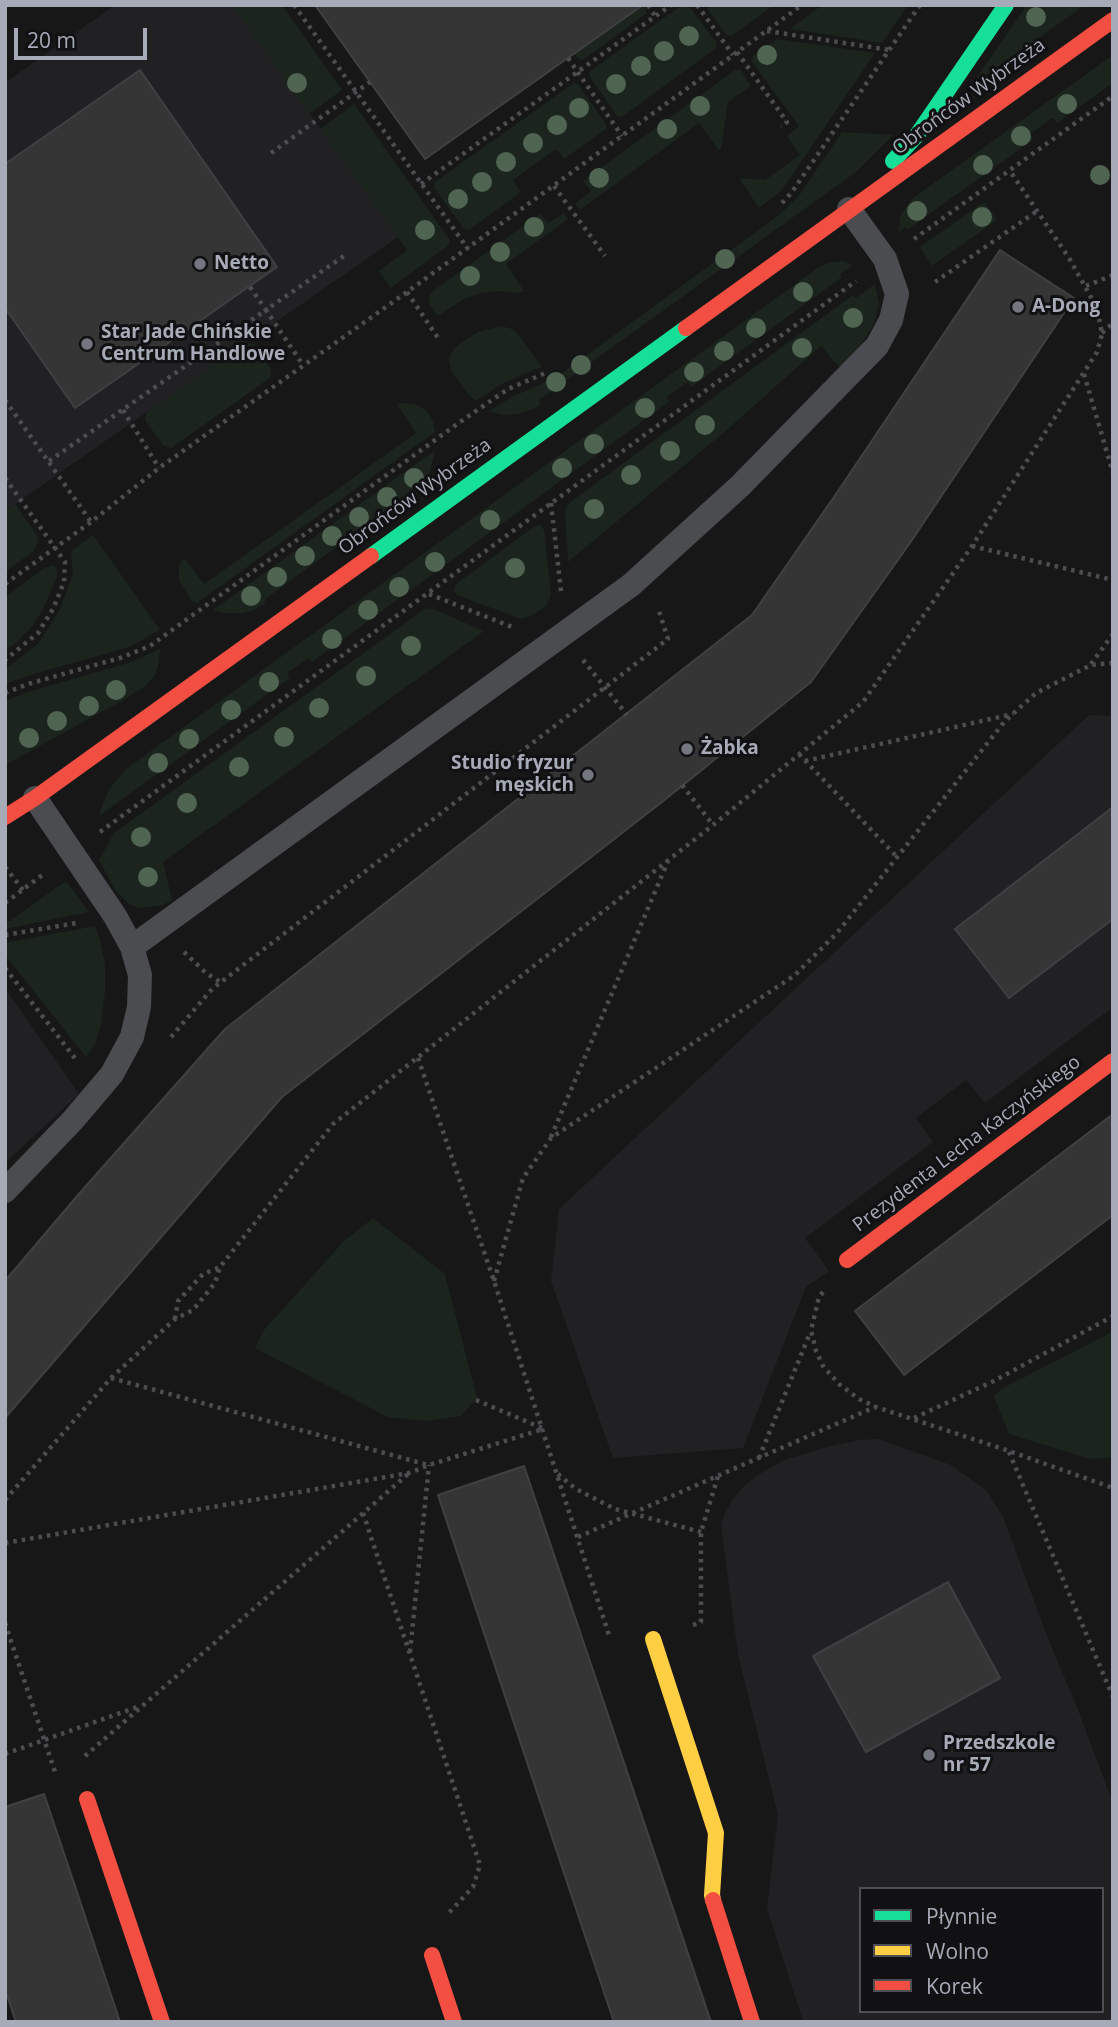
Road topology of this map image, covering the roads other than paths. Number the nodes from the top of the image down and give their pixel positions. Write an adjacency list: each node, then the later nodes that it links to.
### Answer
1 (1006, 5): 3 (main road, Obrońców Wybrzeża)
2 (1113, 20): 3 (main road, Obrońców Wybrzeża)
3 (849, 209): 4 (main road, Obrońców Wybrzeża); 6 (lane)
4 (35, 799): 5 (main road, Obrońców Wybrzeża); 6 (lane)
5 (5, 817)
6 (132, 947): 8 (lane)
7 (1113, 1061): 9 (main road, Prezydenta Lecha Kaczyńskiego)
8 (5, 1191)
9 (846, 1260)
10 (653, 1639): 15 (main road)
11 (87, 1799): 13 (main road)
12 (432, 1955): 14 (main road)
13 (162, 2022)
14 (454, 2022)
15 (752, 2022)

